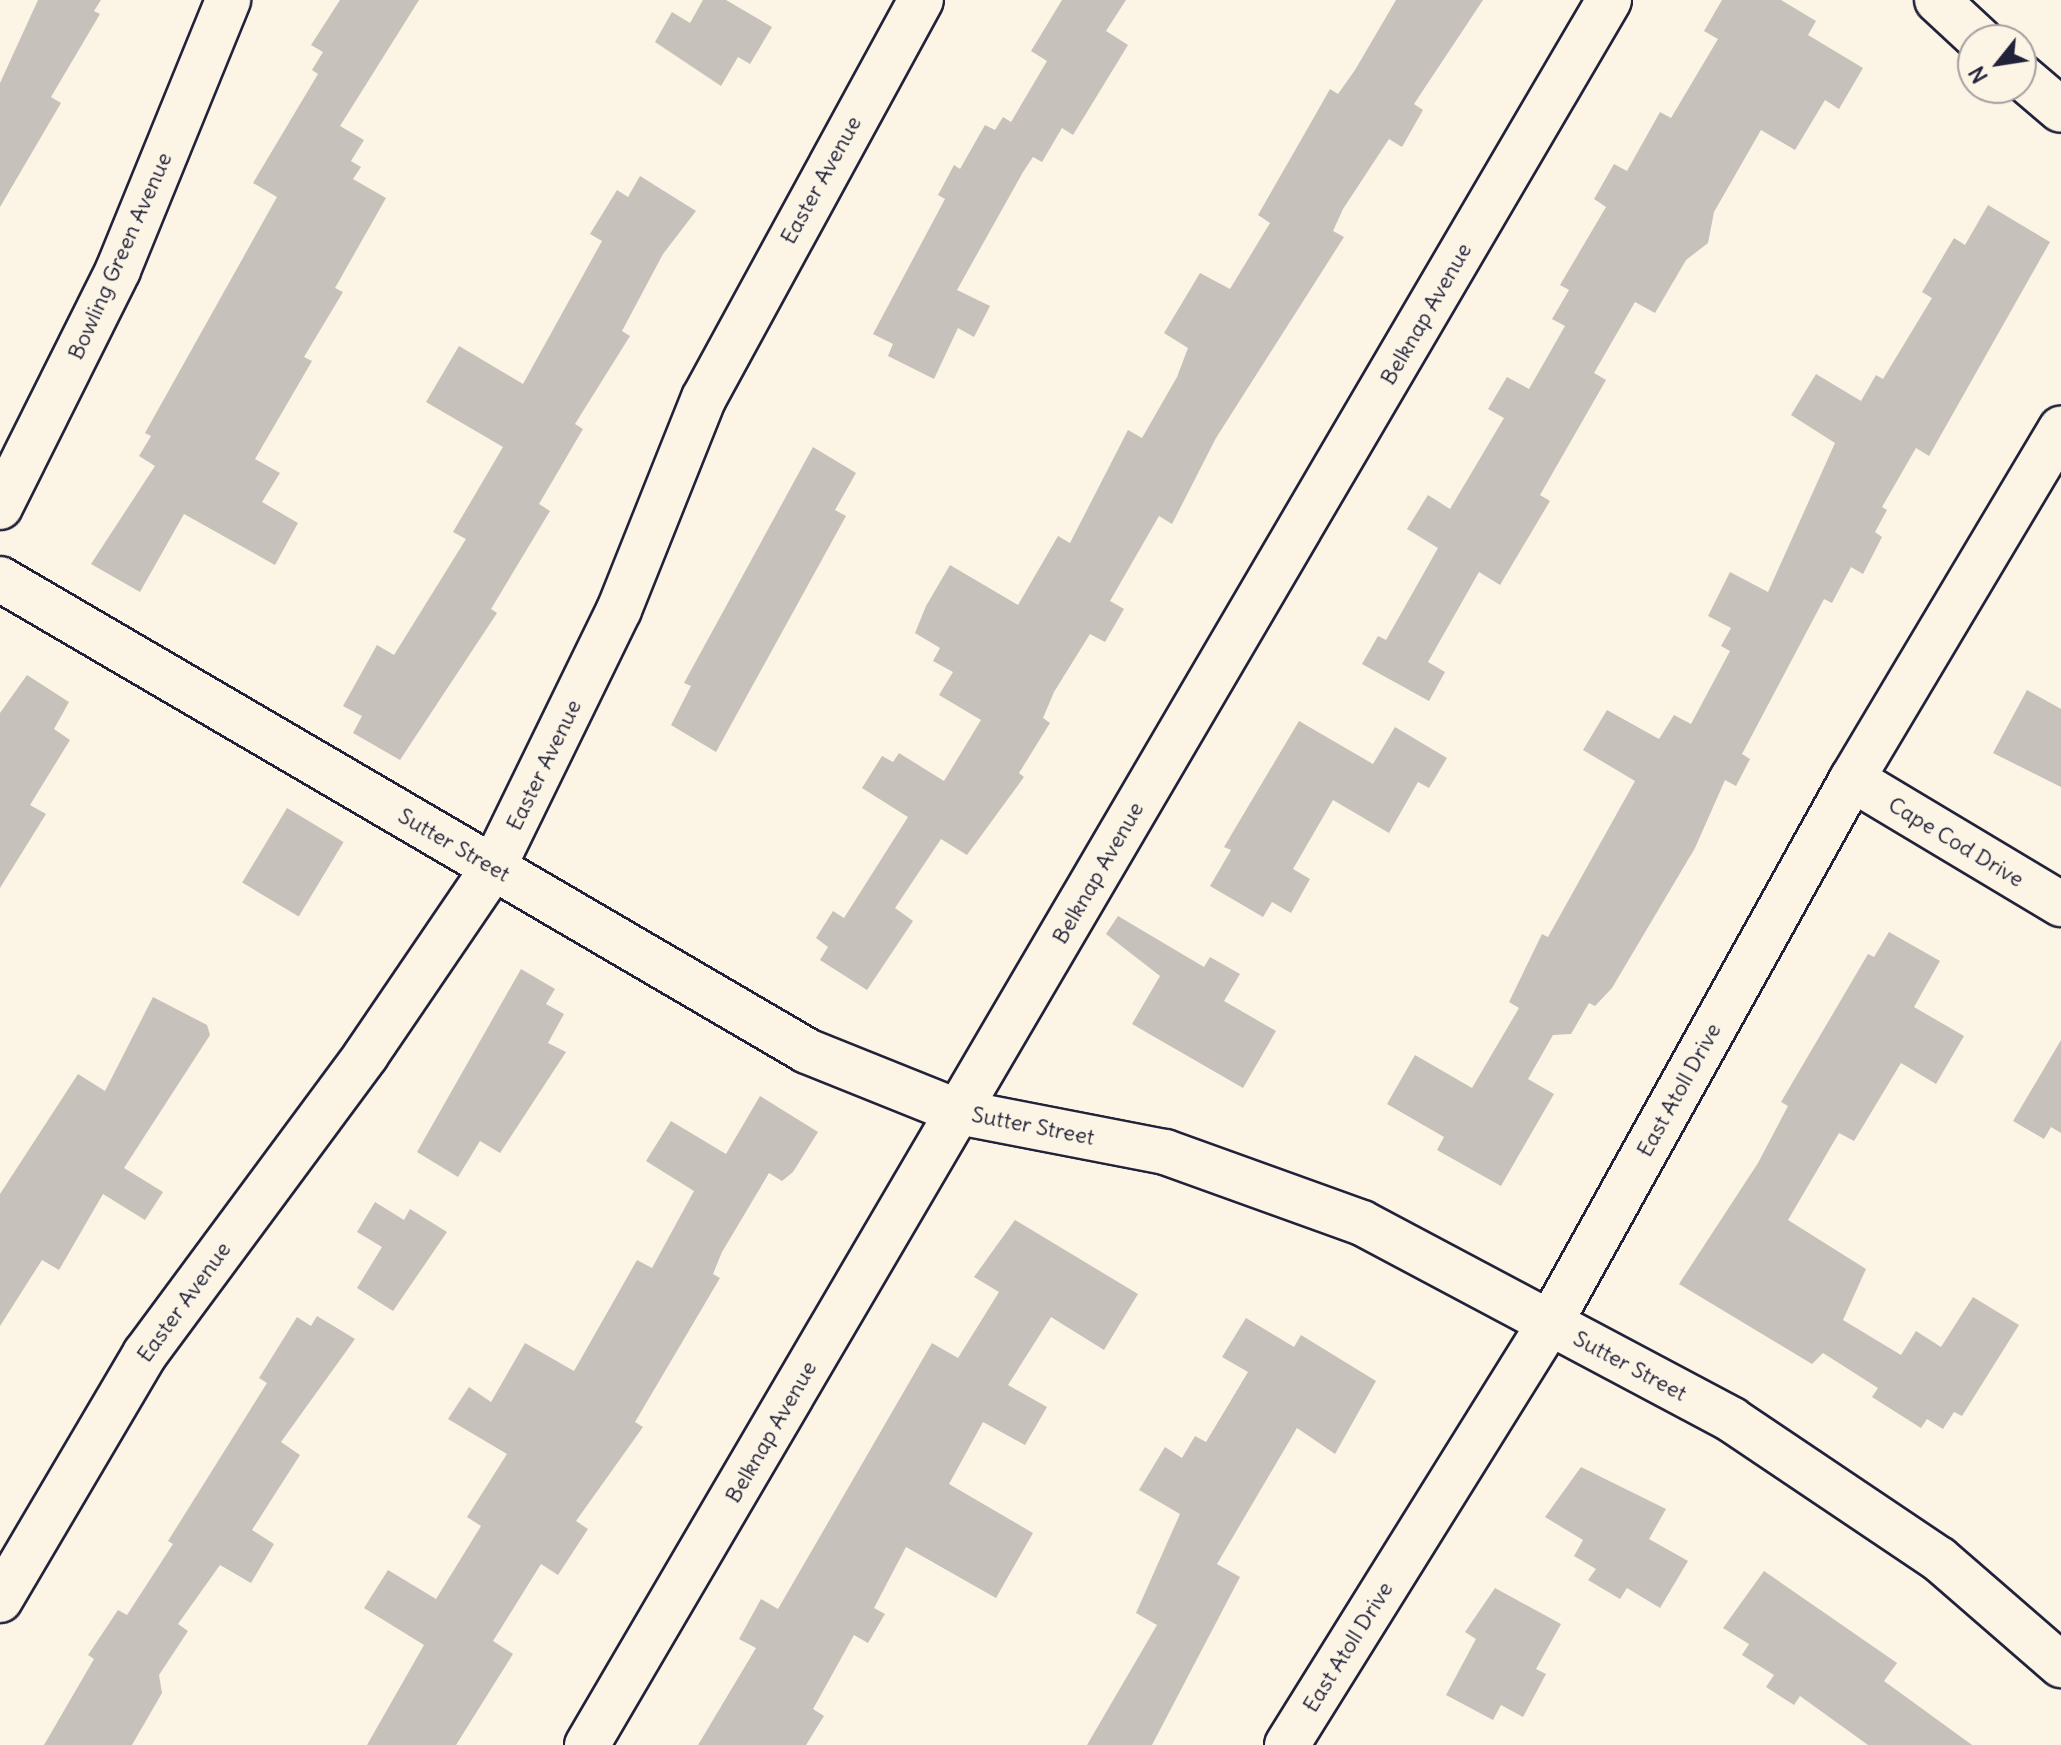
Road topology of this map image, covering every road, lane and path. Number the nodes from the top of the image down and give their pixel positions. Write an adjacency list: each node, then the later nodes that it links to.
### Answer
1 (228, 0): 9 (street, Bowling Green Avenue)
2 (921, 0): 12 (street, Easter Avenue)
3 (1609, 0): 14 (street, Belknap Avenue)
4 (1937, 0): 5 (street)
5 (1963, 24)
6 (2037, 90): 7 (street)
7 (2061, 110)
8 (2061, 429): 11 (street, East Atoll Drive)
9 (0, 507)
10 (0, 579): 12 (street, Sutter Street)
11 (1852, 779): 13 (street, Cape Cod Drive); 15 (street, East Atoll Drive)
12 (493, 868): 14 (street, Sutter Street); 16 (street, Easter Avenue)
13 (2061, 904)
14 (959, 1112): 15 (street, Sutter Street); 18 (street, Belknap Avenue)
15 (1550, 1323): 17 (street, Sutter Street); 19 (street, East Atoll Drive)
16 (0, 1600)
17 (2061, 1665)
18 (587, 1745)
19 (1287, 1745)

